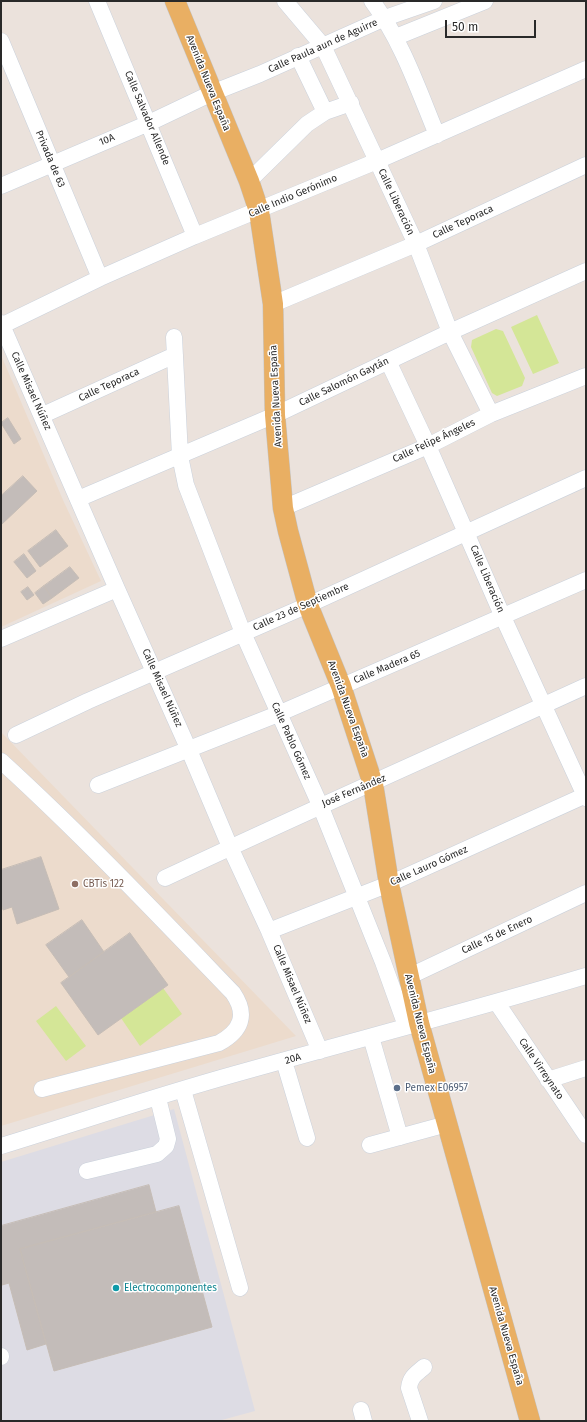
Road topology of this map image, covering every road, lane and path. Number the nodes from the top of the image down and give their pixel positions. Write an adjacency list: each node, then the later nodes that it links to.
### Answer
1 (97, 1): 16 (street, Calle Salvador Allende)
2 (175, 1): 13 (main road, Avenida Nueva España)
3 (285, 1): 10 (street, Calle Liberación)
4 (372, 1): 7 (street)
5 (434, 1): 7 (street, Calle Paula aun de Aguirre)
6 (485, 1): 8 (street)
7 (385, 18): 8 (street); 10 (street, Calle Paula aun de Aguirre)
8 (396, 37): 17 (street)
9 (1, 41): 19 (street, Privada de 63)
10 (323, 46): 11 (street, Calle Paula aun de Aguirre); 14 (street, Calle Liberación)
11 (298, 56): 13 (street, Calle Paula aun de Aguirre); 15 (street)
12 (586, 69): 17 (street, Calle Indio Gerónimo)
13 (212, 93): 16 (street, 10A); 21 (main road, Avenida Nueva España)
14 (351, 103): 15 (street); 18 (street, Calle Liberación)
15 (325, 112): 21 (street)
16 (149, 123): 19 (street, 10A); 24 (street, Calle Salvador Allende)
17 (437, 135): 18 (street, Calle Indio Gerónimo)
18 (377, 161): 23 (street, Calle Indio Gerónimo); 25 (street, Calle Liberación)
19 (51, 163): 22 (street, 10A); 27 (street, Privada de 63)
20 (586, 165): 25 (street, Calle Teporaca)
21 (249, 181): 23 (main road, Avenida Nueva España)
22 (1, 186)
23 (259, 211): 24 (street, Calle Indio Gerónimo); 28 (main road, Avenida Nueva España)
24 (195, 236): 27 (street, Calle Indio Gerónimo)
25 (416, 244): 28 (street, Calle Teporaca); 30 (street, Calle Liberación)
26 (586, 271): 30 (street, Calle Salomón Gaytán)
27 (100, 278): 29 (street, Calle Indio Gerónimo)
28 (272, 304): 37 (main road, Avenida Nueva España)
29 (1, 324): 36 (street, Calle Misael Núñez)
30 (450, 332): 33 (street, Calle Salomón Gaytán); 35 (street, Calle Liberación)
31 (174, 337): 32 (street)
32 (175, 355): 36 (street, Calle Teporaca); 39 (street)
33 (388, 361): 37 (street, Calle Salomón Gaytán); 38 (street, Calle Liberación)
34 (586, 376): 35 (street, Calle Felipe Ángeles)
35 (491, 414): 38 (street, Calle Felipe Ángeles)
36 (43, 415): 41 (street, Calle Misael Núñez)
37 (276, 415): 39 (street, Calle Salomón Gaytán); 42 (main road, Avenida Nueva España)
38 (428, 446): 42 (street, Calle Felipe Ángeles); 43 (street, Calle Liberación)
39 (180, 456): 41 (street, Calle Salomón Gaytán); 48 (street, Calle Pablo Gómez)
40 (586, 478): 43 (street, Calle 23 de Septiembre)
41 (78, 499): 45 (street, Calle Misael Núñez)
42 (283, 508): 46 (main road, Avenida Nueva España)
43 (466, 532): 46 (street, Calle 23 de Septiembre); 47 (street, Calle Liberación)
44 (586, 580): 47 (street, Calle Madera 65)
45 (117, 589): 49 (street); 50 (street, Calle Misael Núñez)
46 (308, 605): 48 (street, Calle 23 de Septiembre); 51 (main road, Avenida Nueva España)
47 (503, 617): 51 (street, Calle Madera 65); 53 (street, Calle Liberación)
48 (243, 633): 50 (street, Calle 23 de Septiembre); 54 (street, Calle Pablo Gómez)
49 (1, 639)
50 (155, 671): 55 (street, Calle 23 de Septiembre); 56 (street, Calle Misael Núñez)
51 (341, 686): 54 (street, Calle Madera 65); 58 (main road, Avenida Nueva España)
52 (586, 686): 53 (street, José Fernández)
53 (544, 705): 58 (street, José Fernández); 60 (street, Calle Liberación)
54 (278, 714): 56 (street, Calle Madera 65); 61 (street, Calle Pablo Gómez)
55 (16, 735)
56 (190, 750): 59 (street, Calle Madera 65); 62 (street, Calle Misael Núñez)
57 (1, 761): 77 (street)
58 (373, 784): 61 (street, José Fernández); 64 (main road, Avenida Nueva España)
59 (98, 785)
60 (586, 796): 64 (street, Calle Lauro Gómez)
61 (320, 805): 62 (street, José Fernández); 66 (street, Calle Pablo Gómez)
62 (230, 847): 63 (street, José Fernández); 67 (street, Calle Misael Núñez)
63 (165, 878)
64 (389, 884): 66 (street, Calle Lauro Gómez); 69 (main road, Avenida Nueva España)
65 (586, 893): 69 (street, Calle 15 de Enero)
66 (356, 896): 67 (street, Calle Lauro Gómez); 71 (street, Calle Pablo Gómez)
67 (269, 931): 73 (street, Calle Misael Núñez)
68 (586, 976): 70 (street, 20A)
69 (408, 977): 71 (main road, Avenida Nueva España)
70 (497, 1003): 71 (street, 20A); 76 (street, Calle Virreynato)
71 (412, 1025): 72 (street, 20A); 80 (main road, Avenida Nueva España)
72 (371, 1037): 73 (street, 20A); 82 (street)
73 (320, 1051): 74 (street, 20A)
74 (284, 1061): 78 (street, 20A); 83 (street)
75 (586, 1068): 76 (street)
76 (548, 1080): 81 (street, Calle Virreynato)
77 (42, 1089)
78 (183, 1090): 79 (street, 20A); 87 (street)
79 (158, 1098): 85 (street, 20A); 86 (street)
80 (447, 1124): 82 (street); 90 (main road, Avenida Nueva España)
81 (586, 1135)
82 (400, 1137): 84 (street)
83 (307, 1138)
84 (370, 1144)
85 (1, 1146)
86 (87, 1171)
87 (240, 1288)
88 (424, 1367): 89 (street)
89 (420, 1421)
90 (530, 1421)

